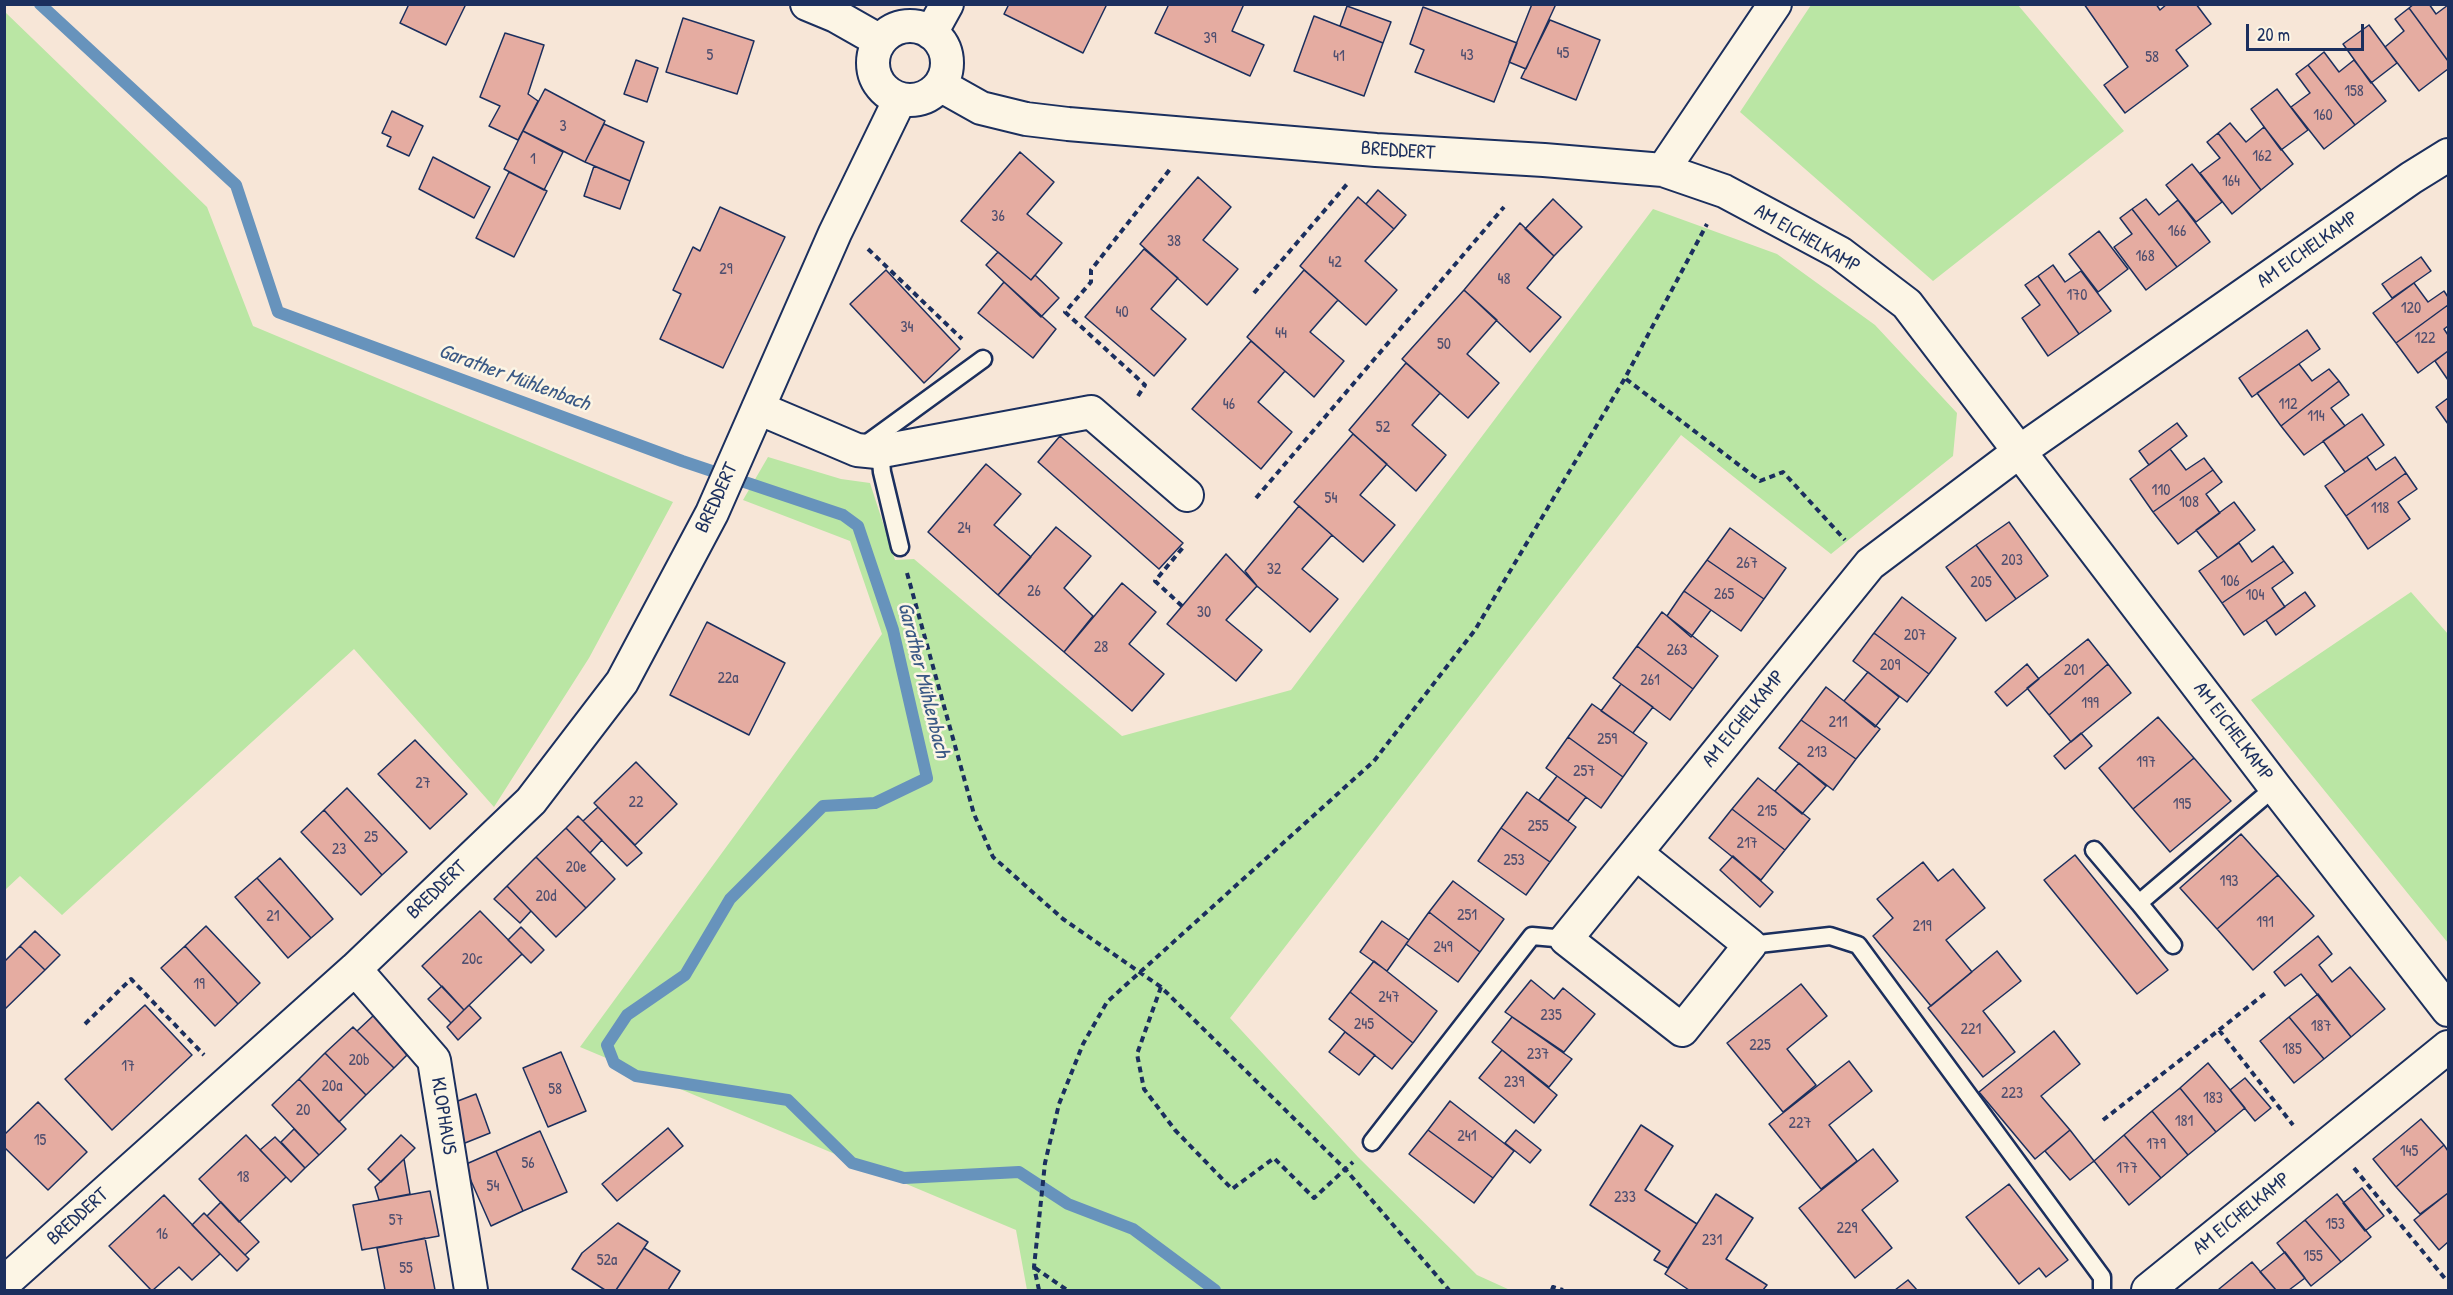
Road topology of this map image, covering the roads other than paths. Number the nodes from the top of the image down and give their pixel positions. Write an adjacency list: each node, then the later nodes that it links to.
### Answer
1 (807, 4): 5 (street)
2 (947, 4): 4 (street)
3 (1774, 4): 9 (street)
4 (931, 33): 5 (street); 6 (street)
5 (880, 41): 7 (street)
6 (940, 85): 7 (street); 9 (street, BREDDERT)
7 (900, 99): 11 (street, BREDDERT)
8 (2448, 155): 13 (street, AM EICHELKAMP)
9 (1663, 170): 13 (street, AM EICHELKAMP)
10 (983, 359): 12 (lane)
11 (758, 408): 12 (street); 23 (street, BREDDERT)
12 (869, 451): 14 (street); 15 (lane)
13 (2020, 451): 16 (street, AM EICHELKAMP); 18 (street, AM EICHELKAMP)
14 (1187, 495)
15 (900, 547)
16 (2275, 787): 19 (lane); 24 (street, AM EICHELKAMP)
17 (2094, 850): 19 (lane)
18 (1636, 853): 20 (street, AM EICHELKAMP); 21 (street)
19 (2139, 903): 22 (lane)
20 (1566, 939): 21 (street); 26 (lane)
21 (1750, 945): 29 (lane)
22 (2173, 945)
23 (355, 969): 27 (street, BREDDERT); 28 (street, KLOPHAUS)
24 (2448, 1010)
25 (2448, 1047): 30 (street, AM EICHELKAMP)
26 (1372, 1142)
27 (4, 1283)
28 (471, 1290)
29 (2102, 1290)
30 (2148, 1290)

